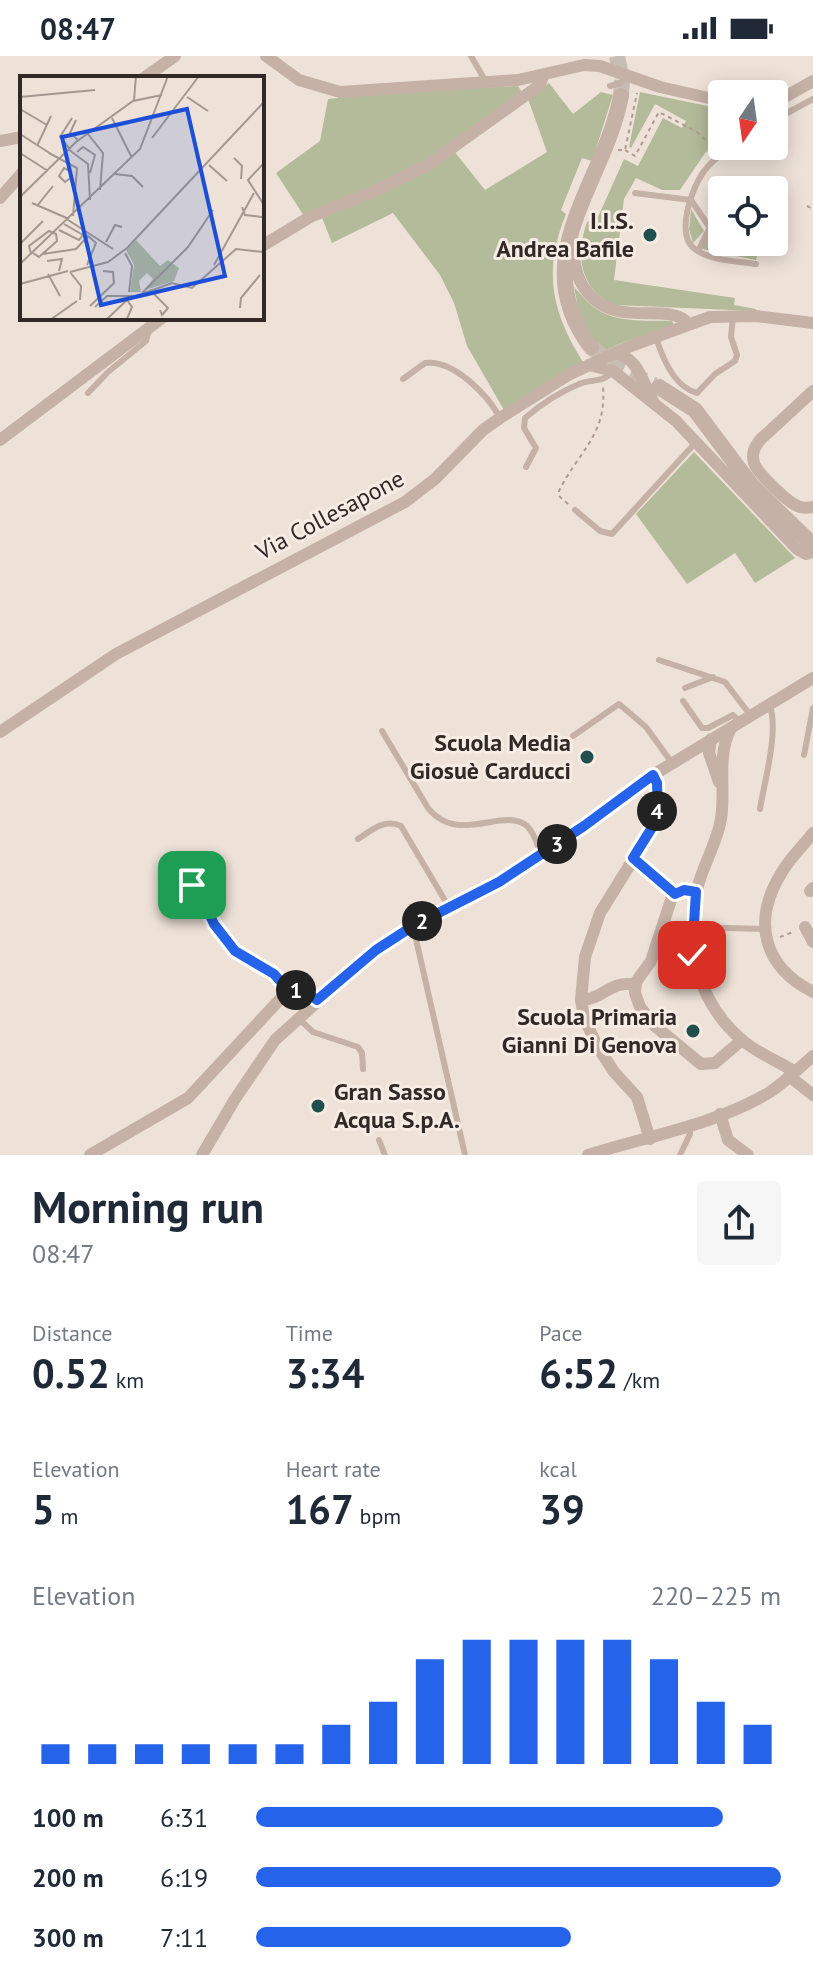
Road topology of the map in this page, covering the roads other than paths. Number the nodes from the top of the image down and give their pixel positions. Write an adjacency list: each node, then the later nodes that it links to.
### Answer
1 (175, 56): 5 (street)
2 (266, 56): 8 (street)
3 (471, 56): 8 (lane)
4 (626, 75): 6 (street); 9 (lane); 11 (street)
5 (147, 76)
6 (543, 76): 8 (street); 24 (street)
7 (813, 81): 10 (street)
8 (486, 82)
9 (615, 91): 21 (street)
10 (788, 95)
11 (708, 97)
12 (813, 99): 13 (lane)
13 (788, 112)
14 (20, 137): 15 (street)
15 (0, 141)
16 (715, 160): 20 (lane)
17 (20, 175): 19 (street)
18 (635, 193): 20 (lane)
19 (0, 198)
20 (691, 200): 22 (lane); 25 (lane)
21 (577, 213): 29 (street); 34 (street)
22 (708, 225)
23 (708, 232): 25 (lane)
24 (264, 245)
25 (698, 251): 26 (lane)
26 (756, 264)
27 (734, 316): 29 (street, Via Collesapone); 30 (street, Via Collesapone); 32 (lane)
28 (160, 320): 31 (street)
29 (688, 323): 32 (street, Via Collesapone)
30 (813, 323)
31 (149, 330): 41 (lane); 44 (street)
32 (656, 337): 33 (street, Via Collesapone)
33 (633, 345): 35 (street, Via Collesapone); 36 (street)
34 (591, 347)
35 (615, 353): 36 (street); 37 (street, Via Collesapone); 38 (street)
36 (631, 360): 42 (street)
37 (589, 365): 38 (street); 43 (street, Via Collesapone)
38 (613, 371): 42 (street); 46 (lane)
39 (403, 379): 43 (lane)
40 (813, 391): 47 (street)
41 (88, 393)
42 (657, 395): 45 (street); 49 (street)
43 (500, 418): 60 (street, Via Collesapone)
44 (0, 440)
45 (696, 442): 48 (lane); 50 (street)
46 (526, 467)
47 (813, 507)
48 (575, 510)
49 (813, 545)
50 (813, 552)
51 (659, 660): 52 (lane)
52 (713, 677): 54 (lane); 58 (lane)
53 (813, 678): 56 (street)
54 (685, 688)
55 (683, 701): 58 (lane)
56 (769, 704): 58 (street); 70 (lane)
57 (813, 708): 65 (lane)
58 (741, 722): 62 (street); 64 (street)
59 (382, 731): 73 (lane)
60 (0, 732)
61 (573, 736): 67 (lane)
62 (714, 738): 63 (street); 64 (street); 66 (street)
63 (698, 747): 66 (street); 67 (street)
64 (725, 752): 69 (street)
65 (804, 755)
66 (710, 756): 69 (street)
67 (672, 763): 68 (street)
68 (653, 775): 73 (street); 86 (street)
69 (721, 789): 75 (street)
70 (760, 809)
71 (813, 833): 80 (street)
72 (358, 839): 76 (lane)
73 (541, 854): 76 (street)
74 (192, 885): 83 (lane)
75 (696, 892): 78 (street); 82 (street)
76 (450, 909): 77 (street)
77 (413, 926): 85 (street); 100 (lane)
78 (692, 927): 80 (lane); 88 (street)
79 (805, 927): 81 (street)
80 (766, 929): 84 (street)
81 (813, 942)
82 (635, 985): 86 (street); 88 (street)
83 (290, 992): 85 (street); 97 (street)
84 (813, 992)
85 (317, 1000): 87 (street)
86 (581, 1000): 95 (street)
87 (298, 1018): 90 (lane); 98 (street)
88 (742, 1040): 91 (street)
89 (813, 1056): 91 (street)
90 (363, 1069)
91 (792, 1074): 92 (street); 93 (street)
92 (813, 1095)
93 (720, 1114): 94 (street); 103 (street)
94 (690, 1125): 95 (street); 102 (lane)
95 (650, 1139): 101 (street)
96 (379, 1140): 99 (lane)
97 (90, 1155)
98 (202, 1155)
99 (385, 1155)
100 (465, 1155)
101 (588, 1155)
102 (680, 1155)
103 (748, 1155)

